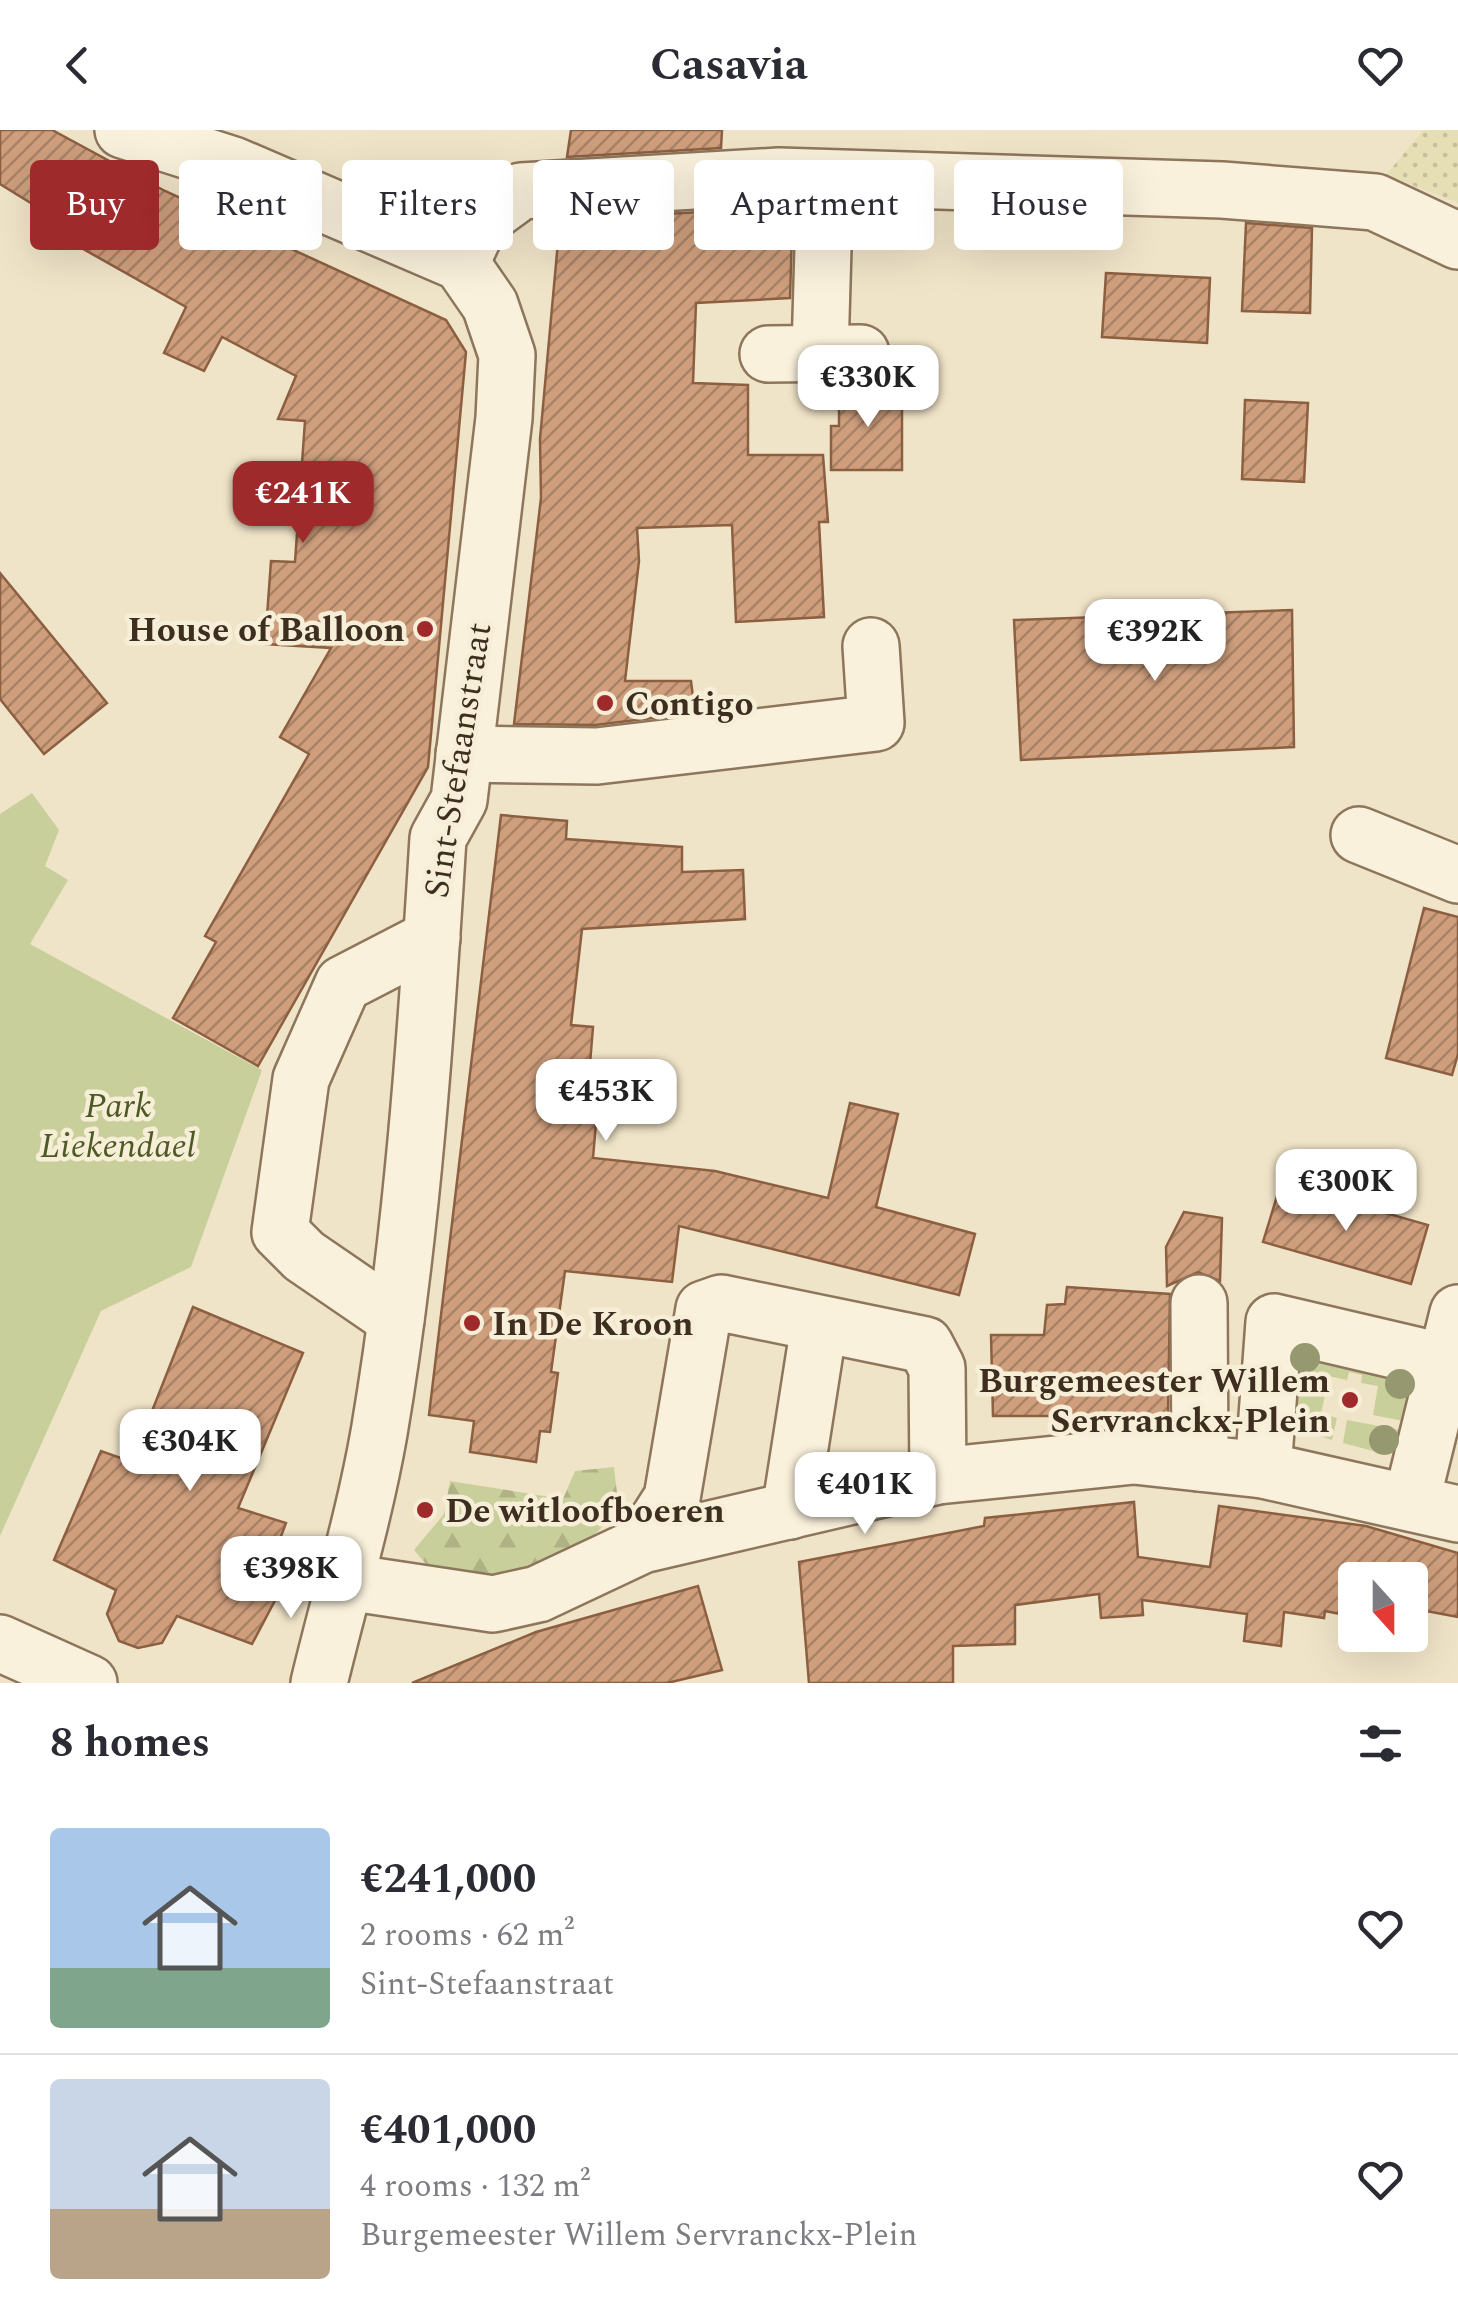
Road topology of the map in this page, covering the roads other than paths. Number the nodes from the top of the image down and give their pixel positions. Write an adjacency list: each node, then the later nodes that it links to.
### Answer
1 (124, 130): 6 (street)
2 (934, 171): 4 (street)
3 (694, 172): 6 (street)
4 (1458, 241)
5 (804, 250): 7 (street)
6 (460, 263): 9 (street, Sint-Stefaanstraat)
7 (816, 353)
8 (871, 646): 9 (street)
9 (464, 754): 12 (street, Sint-Stefaanstraat)
10 (1359, 835): 11 (street)
11 (1458, 875)
12 (432, 938): 14 (street, Sint-Stefaanstraat); 14 (street)
13 (1200, 1303): 17 (street)
14 (396, 1320): 23 (street, Sint-Stefaanstraat)
15 (819, 1326): 19 (street); 21 (street); 22 (street)
16 (1452, 1338): 18 (street); 20 (street)
17 (1200, 1463): 18 (street); 19 (street)
18 (1263, 1470): 20 (street)
19 (938, 1476): 21 (street)
20 (1435, 1509)
21 (790, 1511): 22 (street)
22 (642, 1545): 23 (street)
23 (347, 1582): 26 (street, Sint-Stefaanstraat)
24 (0, 1643): 25 (street)
25 (89, 1683)
26 (319, 1683)

